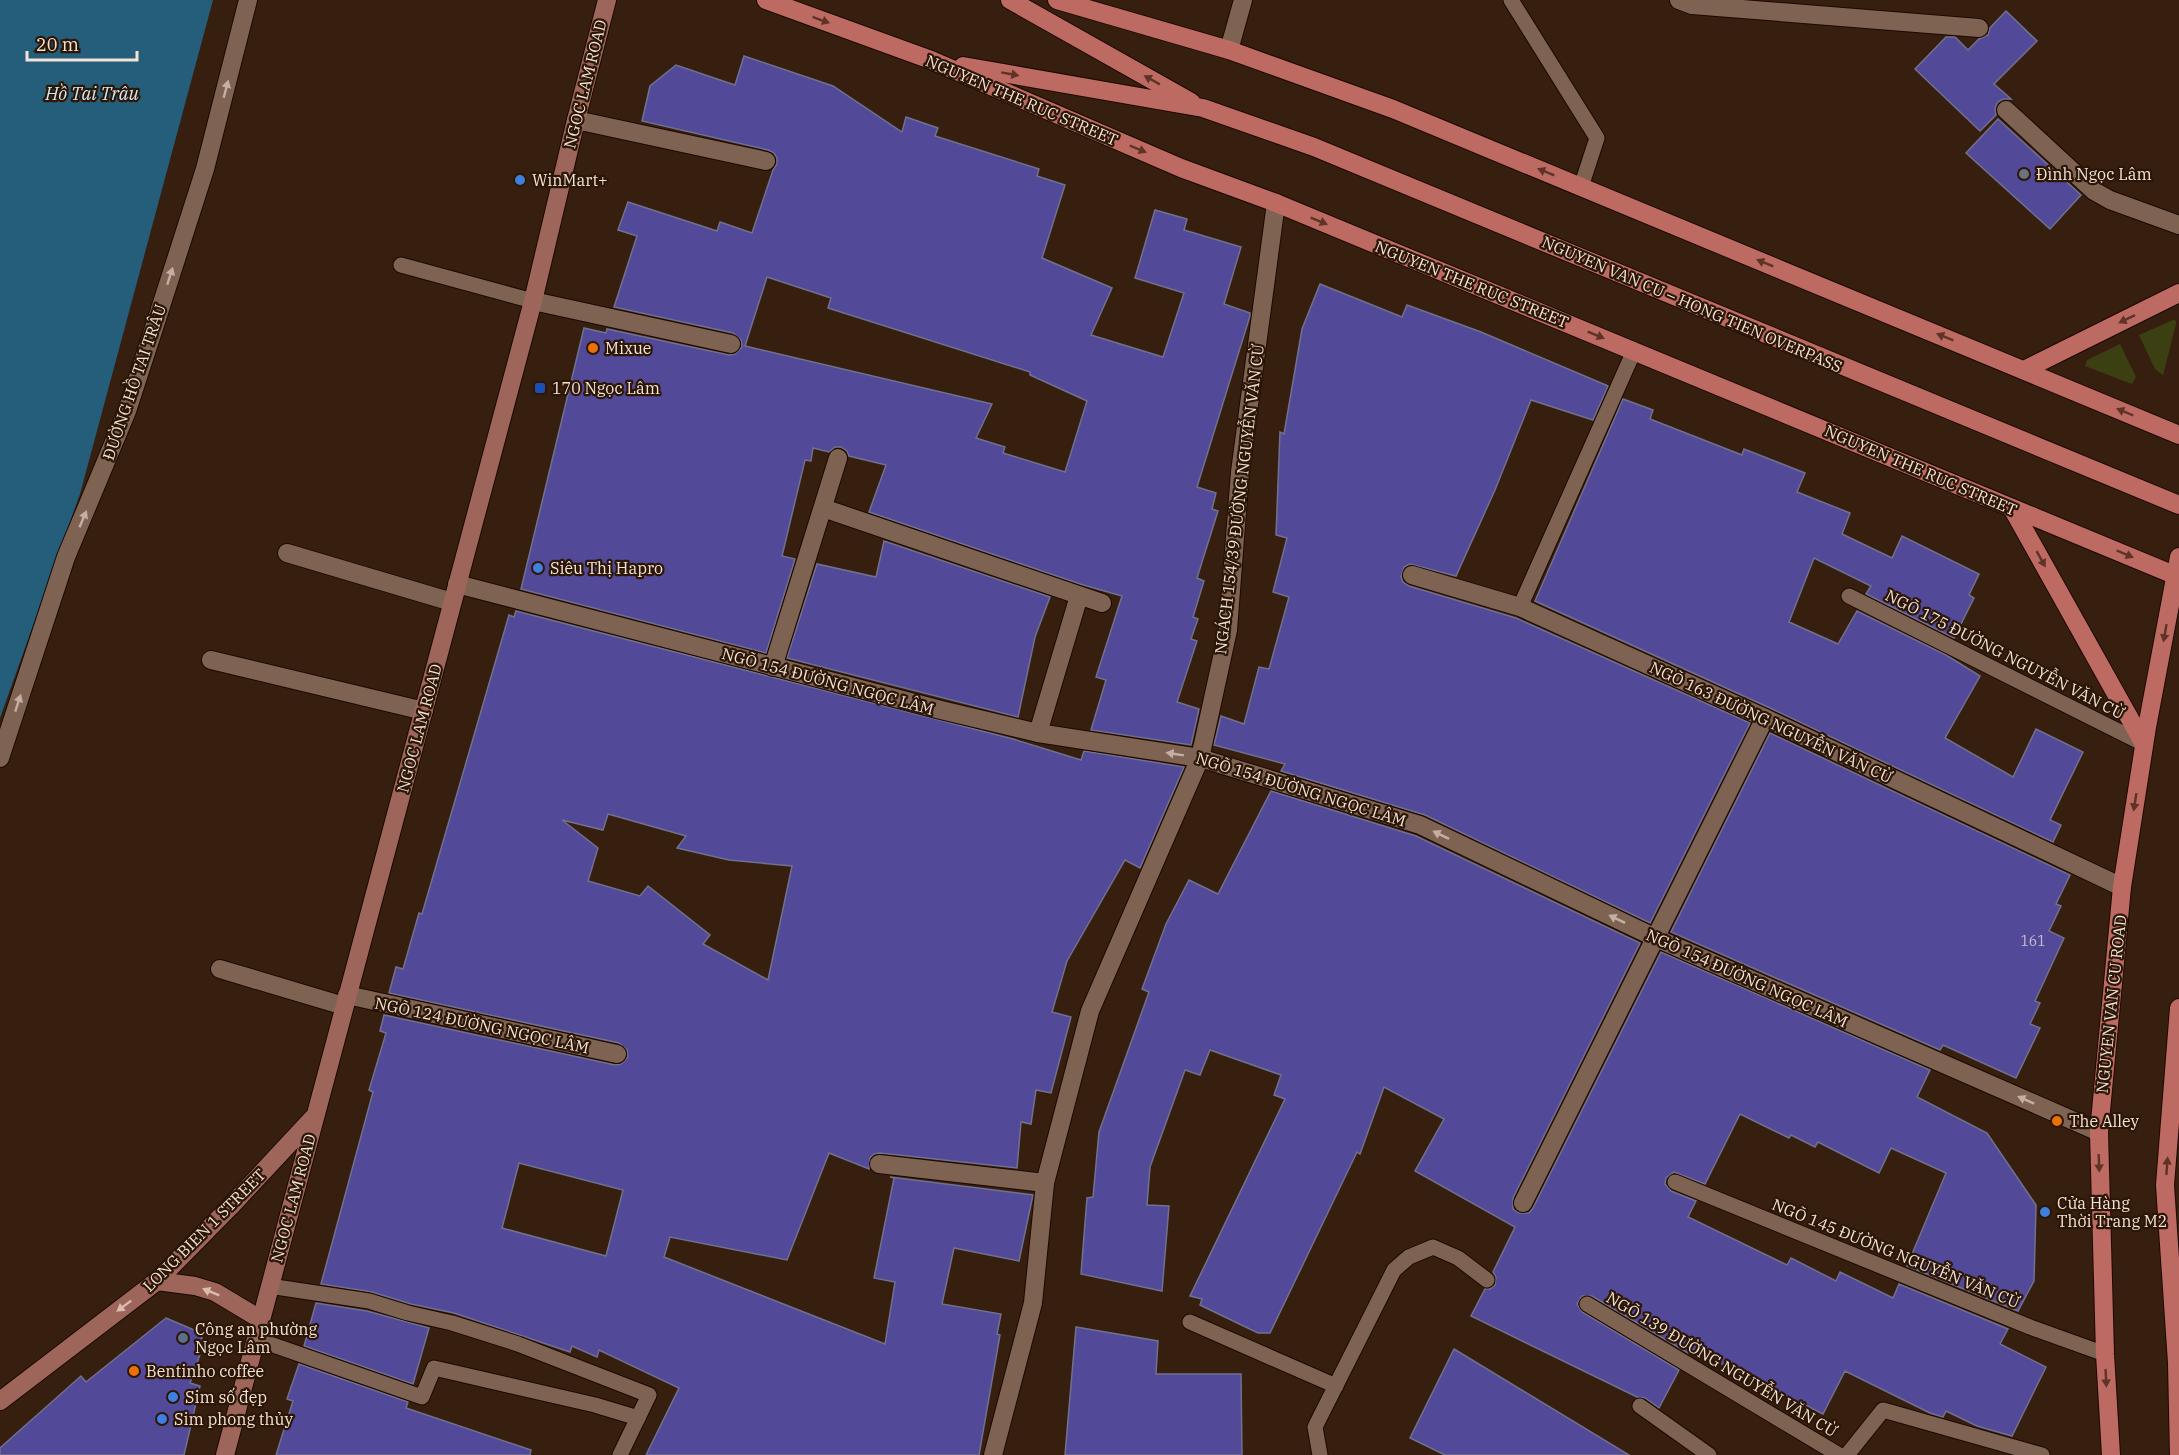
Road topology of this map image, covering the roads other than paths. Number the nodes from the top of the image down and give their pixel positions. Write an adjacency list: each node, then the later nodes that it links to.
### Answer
1 (248, 0): 45 (street, ĐƯỜNG HỒ TAI TRÂU, one-way to 1)
2 (607, 0): 14 (main road, NGOC LAM ROAD)
3 (766, 0): 11 (main road, NGUYEN THE RUC STREET, one-way to 11)
4 (1010, 0): 12 (main road, one-way to 4)
5 (1057, 0): 10 (main road)
6 (1243, 0): 10 (street)
7 (1511, 0): 16 (lane)
8 (1679, 0): 9 (street)
9 (1979, 28)
10 (1229, 50): 16 (main road, one-way to 10)
11 (931, 60): 12 (main road, one-way to 12); 17 (main road, NGUYEN THE RUC STREET, one-way to 17)
12 (1203, 108): 27 (main road, NGUYEN VAN CU – HONG TIEN OVERPASS)
13 (2006, 110): 18 (street)
14 (576, 120): 15 (street); 21 (main road, NGOC LAM ROAD)
15 (766, 161)
16 (1581, 187): 24 (main road, one-way to 16)
17 (1276, 203): 23 (main road, NGUYEN THE RUC STREET, one-way to 23); 46 (street, NGÁCH 154/39 ĐƯỜNG NGUYỄN VĂN CỪ)
18 (2179, 225)
19 (401, 265): 21 (lane)
20 (2179, 293): 24 (main road, one-way to 24)
21 (534, 301): 22 (street); 33 (main road, NGOC LAM ROAD)
22 (731, 344)
23 (1634, 351): 29 (main road, NGUYEN THE RUC STREET); 38 (lane)
24 (2024, 370): 25 (main road, one-way to 24)
25 (2179, 435)
26 (838, 458): 28 (street)
27 (2179, 505)
28 (823, 508): 34 (street); 40 (street)
29 (2012, 508): 31 (main road, NGUYEN THE RUC STREET, one-way to 31); 44 (main road, one-way to 44)
30 (287, 553): 36 (street)
31 (2178, 570): 44 (main road, NGUYEN VAN CU ROAD, one-way to 44)
32 (1412, 575): 38 (street, NGÕ 163 ĐƯỜNG NGUYỄN VĂN CỪ)
33 (456, 584): 36 (main road, NGOC LAM ROAD); 40 (street, NGÕ 154 ĐƯỜNG NGỌC LÂM)
34 (1079, 596): 37 (street); 43 (street)
35 (1849, 596): 44 (lane, NGÕ 175 ĐƯỜNG NGUYỄN VĂN CỪ)
36 (452, 602): 41 (main road, NGOC LAM ROAD)
37 (1102, 603)
38 (1520, 607): 42 (street, NGÕ 163 ĐƯỜNG NGUYỄN VĂN CỪ)
39 (211, 660): 41 (street)
40 (773, 667): 43 (street, NGÕ 154 ĐƯỜNG NGỌC LÂM)
41 (424, 711): 50 (main road, NGOC LAM ROAD)
42 (1765, 718): 47 (street, NGÕ 163 ĐƯỜNG NGUYỄN VĂN CỪ); 48 (street)
43 (1038, 733): 46 (street, NGÕ 154 ĐƯỜNG NGỌC LÂM, one-way to 43)
44 (2144, 744): 47 (main road, NGUYEN VAN CU ROAD, one-way to 47)
45 (0, 758)
46 (1200, 758): 48 (street, NGÕ 154 ĐƯỜNG NGỌC LÂM, one-way to 46); 57 (street, NGÁCH 154/39 ĐƯỜNG NGUYỄN VĂN CỪ)
47 (2122, 887): 54 (main road, NGUYEN VAN CU ROAD)
48 (1656, 938): 54 (street, NGÕ 154 ĐƯỜNG NGỌC LÂM, one-way to 48); 58 (street)
49 (220, 969): 50 (street, NGÕ 124 ĐƯỜNG NGỌC LÂM)
50 (346, 1001): 52 (street, NGÕ 124 ĐƯỜNG NGỌC LÂM); 53 (main road, NGOC LAM ROAD)
51 (2179, 1008): 67 (main road, one-way to 51)
52 (616, 1054)
53 (314, 1117): 60 (main road, LONG BIEN 1 STREET); 61 (main road, NGOC LAM ROAD)
54 (2098, 1132): 66 (main road, NGUYEN VAN CU ROAD, one-way to 66)
55 (879, 1164): 57 (street)
56 (1675, 1182): 66 (lane, NGÕ 145 ĐƯỜNG NGUYỄN VĂN CỪ)
57 (1045, 1183): 74 (street, NGÁCH 154/39 ĐƯỜNG NGUYỄN VĂN CỪ)
58 (1523, 1203)
59 (1487, 1280): 68 (lane)
60 (156, 1281): 63 (main road, one-way to 60); 69 (main road, LONG BIEN 1 STREET, one-way to 69)
61 (269, 1286): 63 (main road, NGOC LAM ROAD); 71 (lane)
62 (1587, 1304): 77 (lane, NGÕ 139 ĐƯỜNG NGUYỄN VĂN CỪ)
63 (260, 1319): 65 (main road, NGOC LAM ROAD)
64 (1190, 1322): 68 (lane)
65 (255, 1339): 71 (lane); 73 (main road, NGOC LAM ROAD)
66 (2105, 1354): 80 (main road, NGUYEN VAN CU ROAD, one-way to 80)
67 (2178, 1363): 81 (main road)
68 (1336, 1386): 75 (lane)
69 (0, 1401)
70 (1640, 1406): 76 (lane)
71 (638, 1418): 72 (lane)
72 (623, 1454)
73 (225, 1455)
74 (993, 1455)
75 (1320, 1455)
76 (1709, 1455)
77 (1839, 1455)
78 (1847, 1455): 79 (lane, NGÕ 139 ĐƯỜNG NGUYỄN VĂN CỪ)
79 (2042, 1455)
80 (2111, 1455)
81 (2179, 1455)

